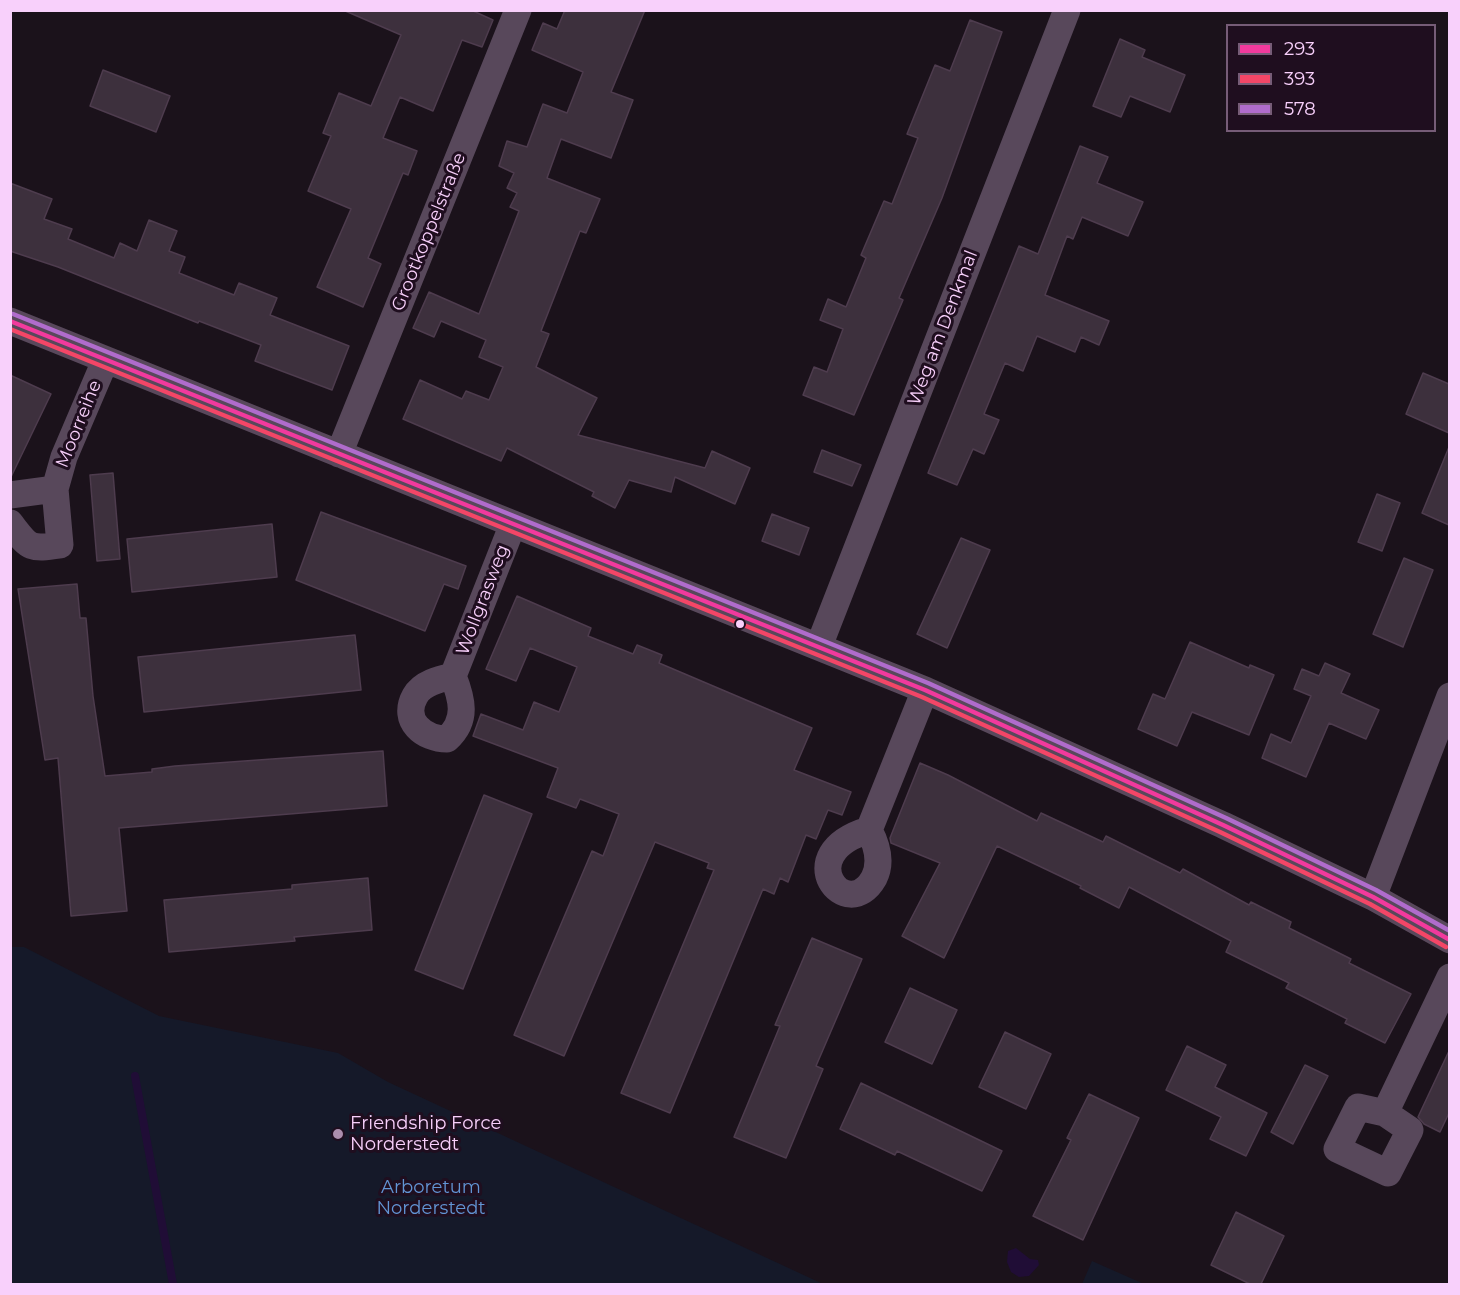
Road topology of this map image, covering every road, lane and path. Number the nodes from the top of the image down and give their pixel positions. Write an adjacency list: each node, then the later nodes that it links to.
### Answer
1 (518, 10): 5 (street, Grootkoppelstraße)
2 (1067, 10): 10 (street, Weg am Denkmal)
3 (10, 321): 4 (street)
4 (105, 361): 5 (street); 6 (street, Moorreihe)
5 (339, 454): 9 (street)
6 (55, 489): 7 (street, Moorreihe); 8 (street, Moorreihe)
7 (10, 495)
8 (10, 523)
9 (513, 524): 10 (street); 11 (street, Wollgrasweg)
10 (819, 646): 12 (street)
11 (453, 676)
12 (925, 690): 14 (street); 15 (street)
13 (1449, 699): 15 (street)
14 (869, 830)
15 (1372, 897): 16 (street)
16 (1449, 940)
17 (1449, 977): 18 (street)
18 (1384, 1113)

